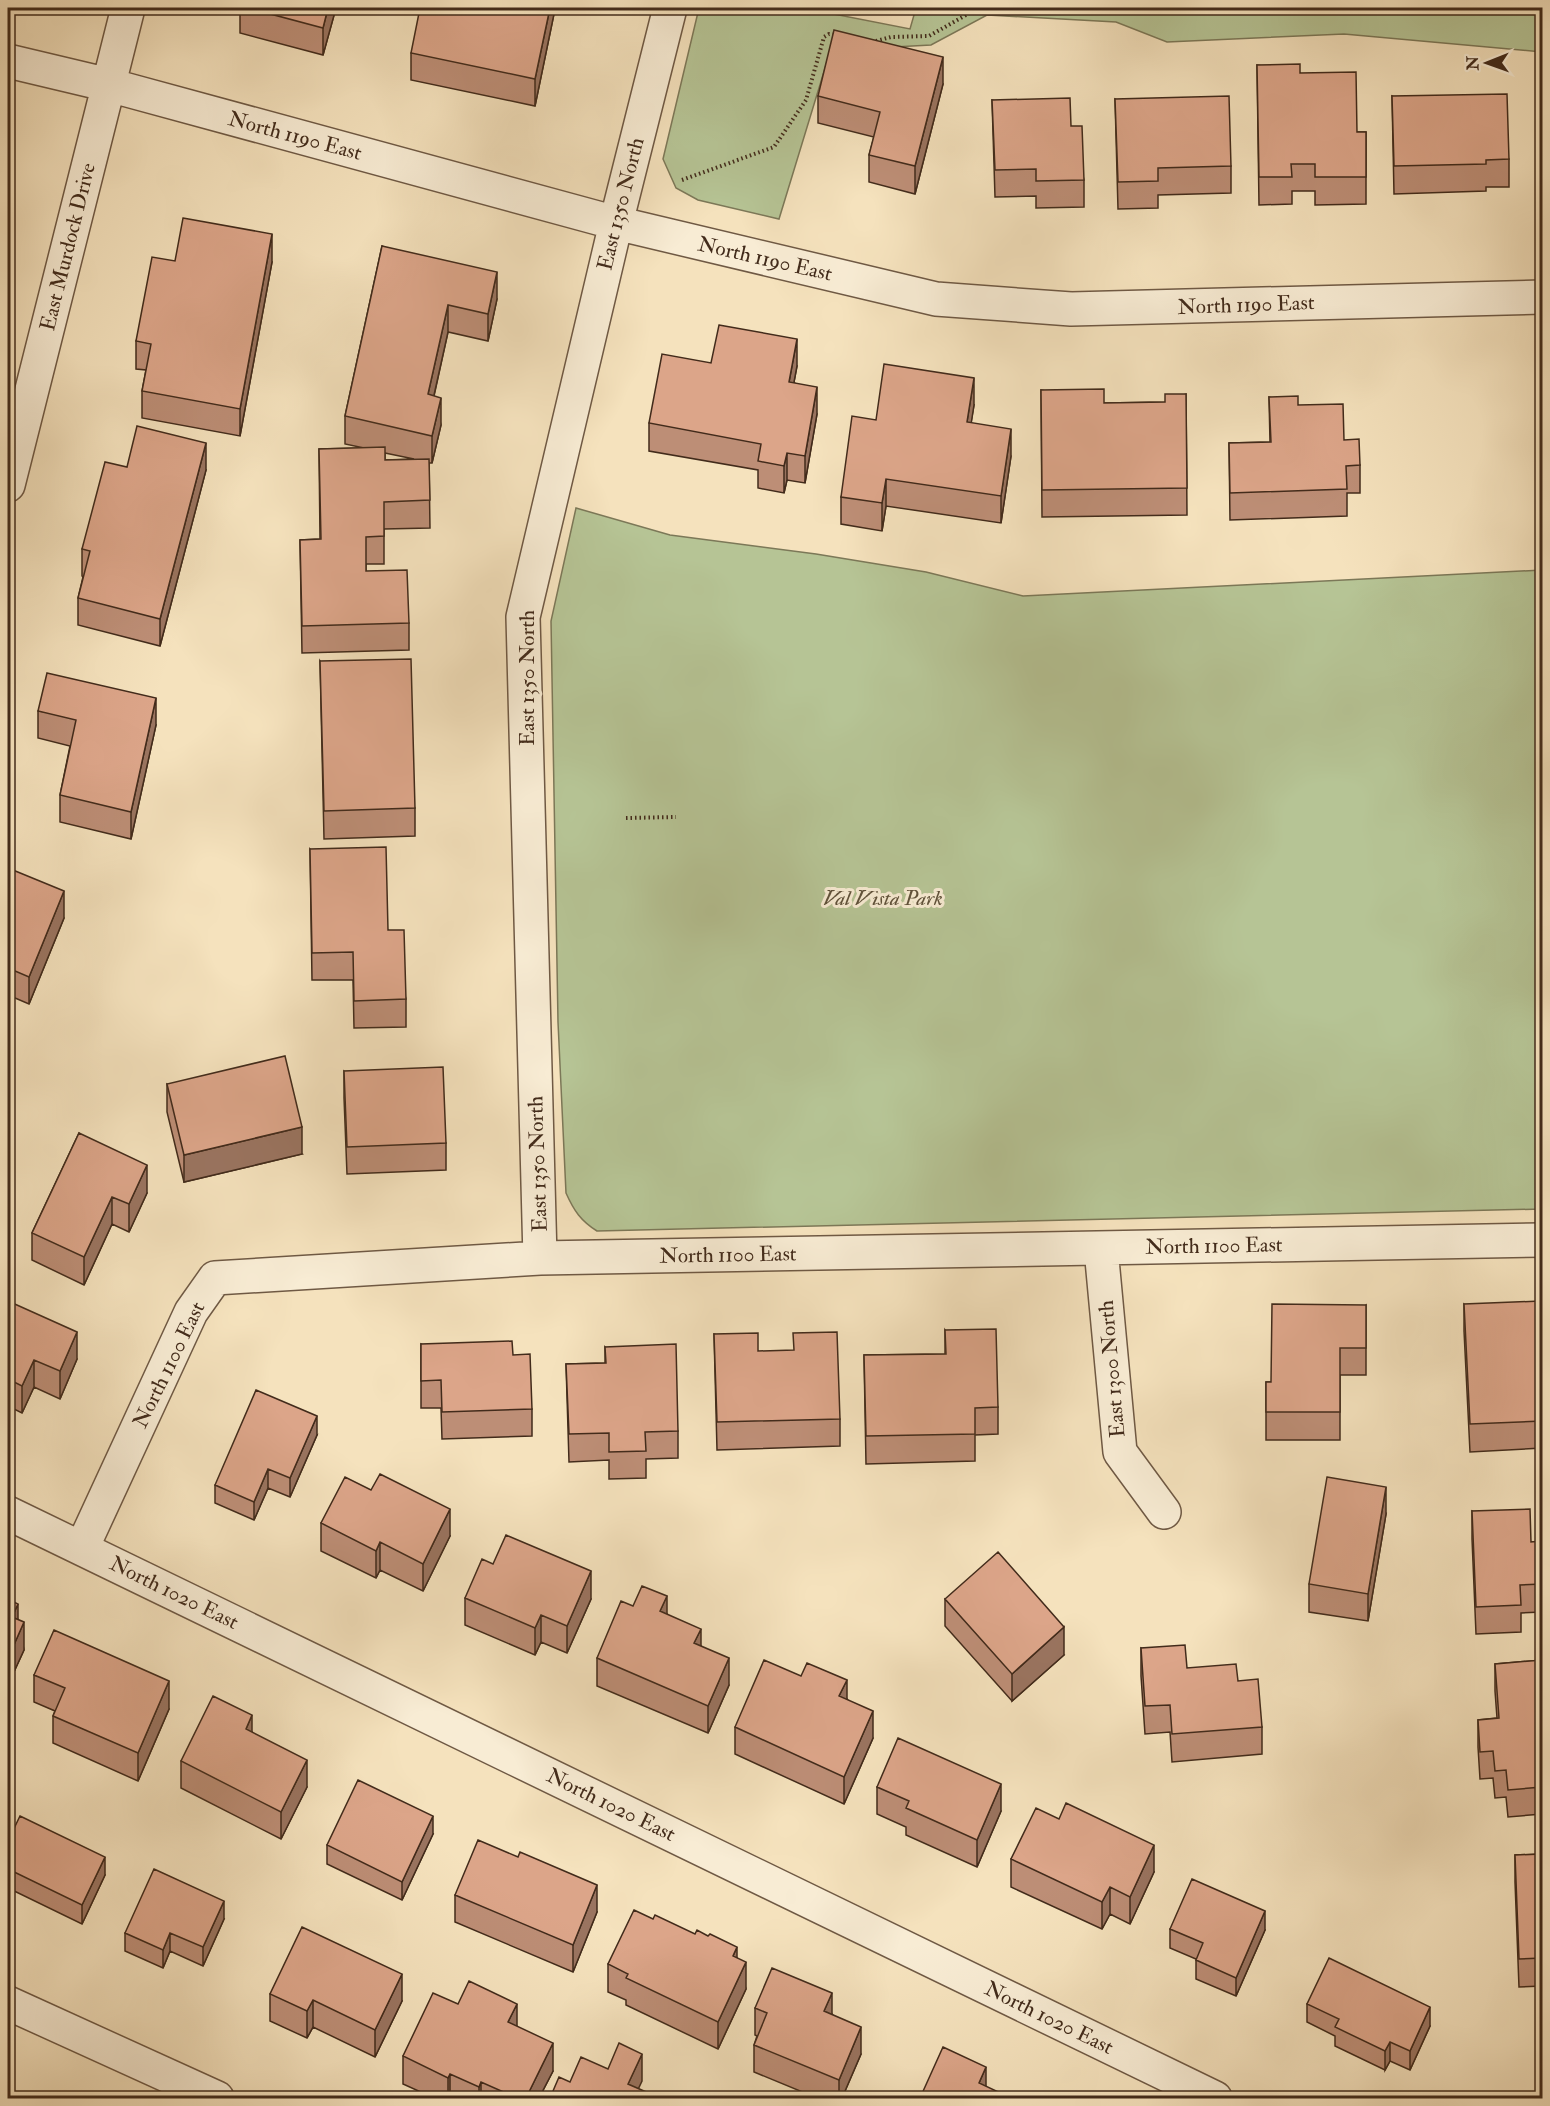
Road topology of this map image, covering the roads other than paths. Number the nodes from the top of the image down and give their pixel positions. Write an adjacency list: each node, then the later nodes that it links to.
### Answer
1 (128, 8): 4 (street, East Murdock Drive)
2 (670, 8): 5 (street, East 1350 North)
3 (8, 61): 4 (street, North 1190 East)
4 (109, 86): 5 (street, North 1190 East); 7 (street, East Murdock Drive)
5 (616, 223): 6 (street, North 1190 East); 10 (street, East 1350 North)
6 (1542, 297)
7 (8, 485)
8 (1542, 1240): 9 (street, North 1100 East)
9 (1101, 1249): 10 (street, North 1100 East); 11 (street, East 1300 North)
10 (540, 1258): 13 (street, North 1100 East)
11 (1164, 1512)
12 (8, 1513): 13 (street, North 1020 East)
13 (82, 1548): 16 (street, North 1020 East)
14 (8, 2003): 15 (street)
15 (217, 2098)
16 (1215, 2098)

